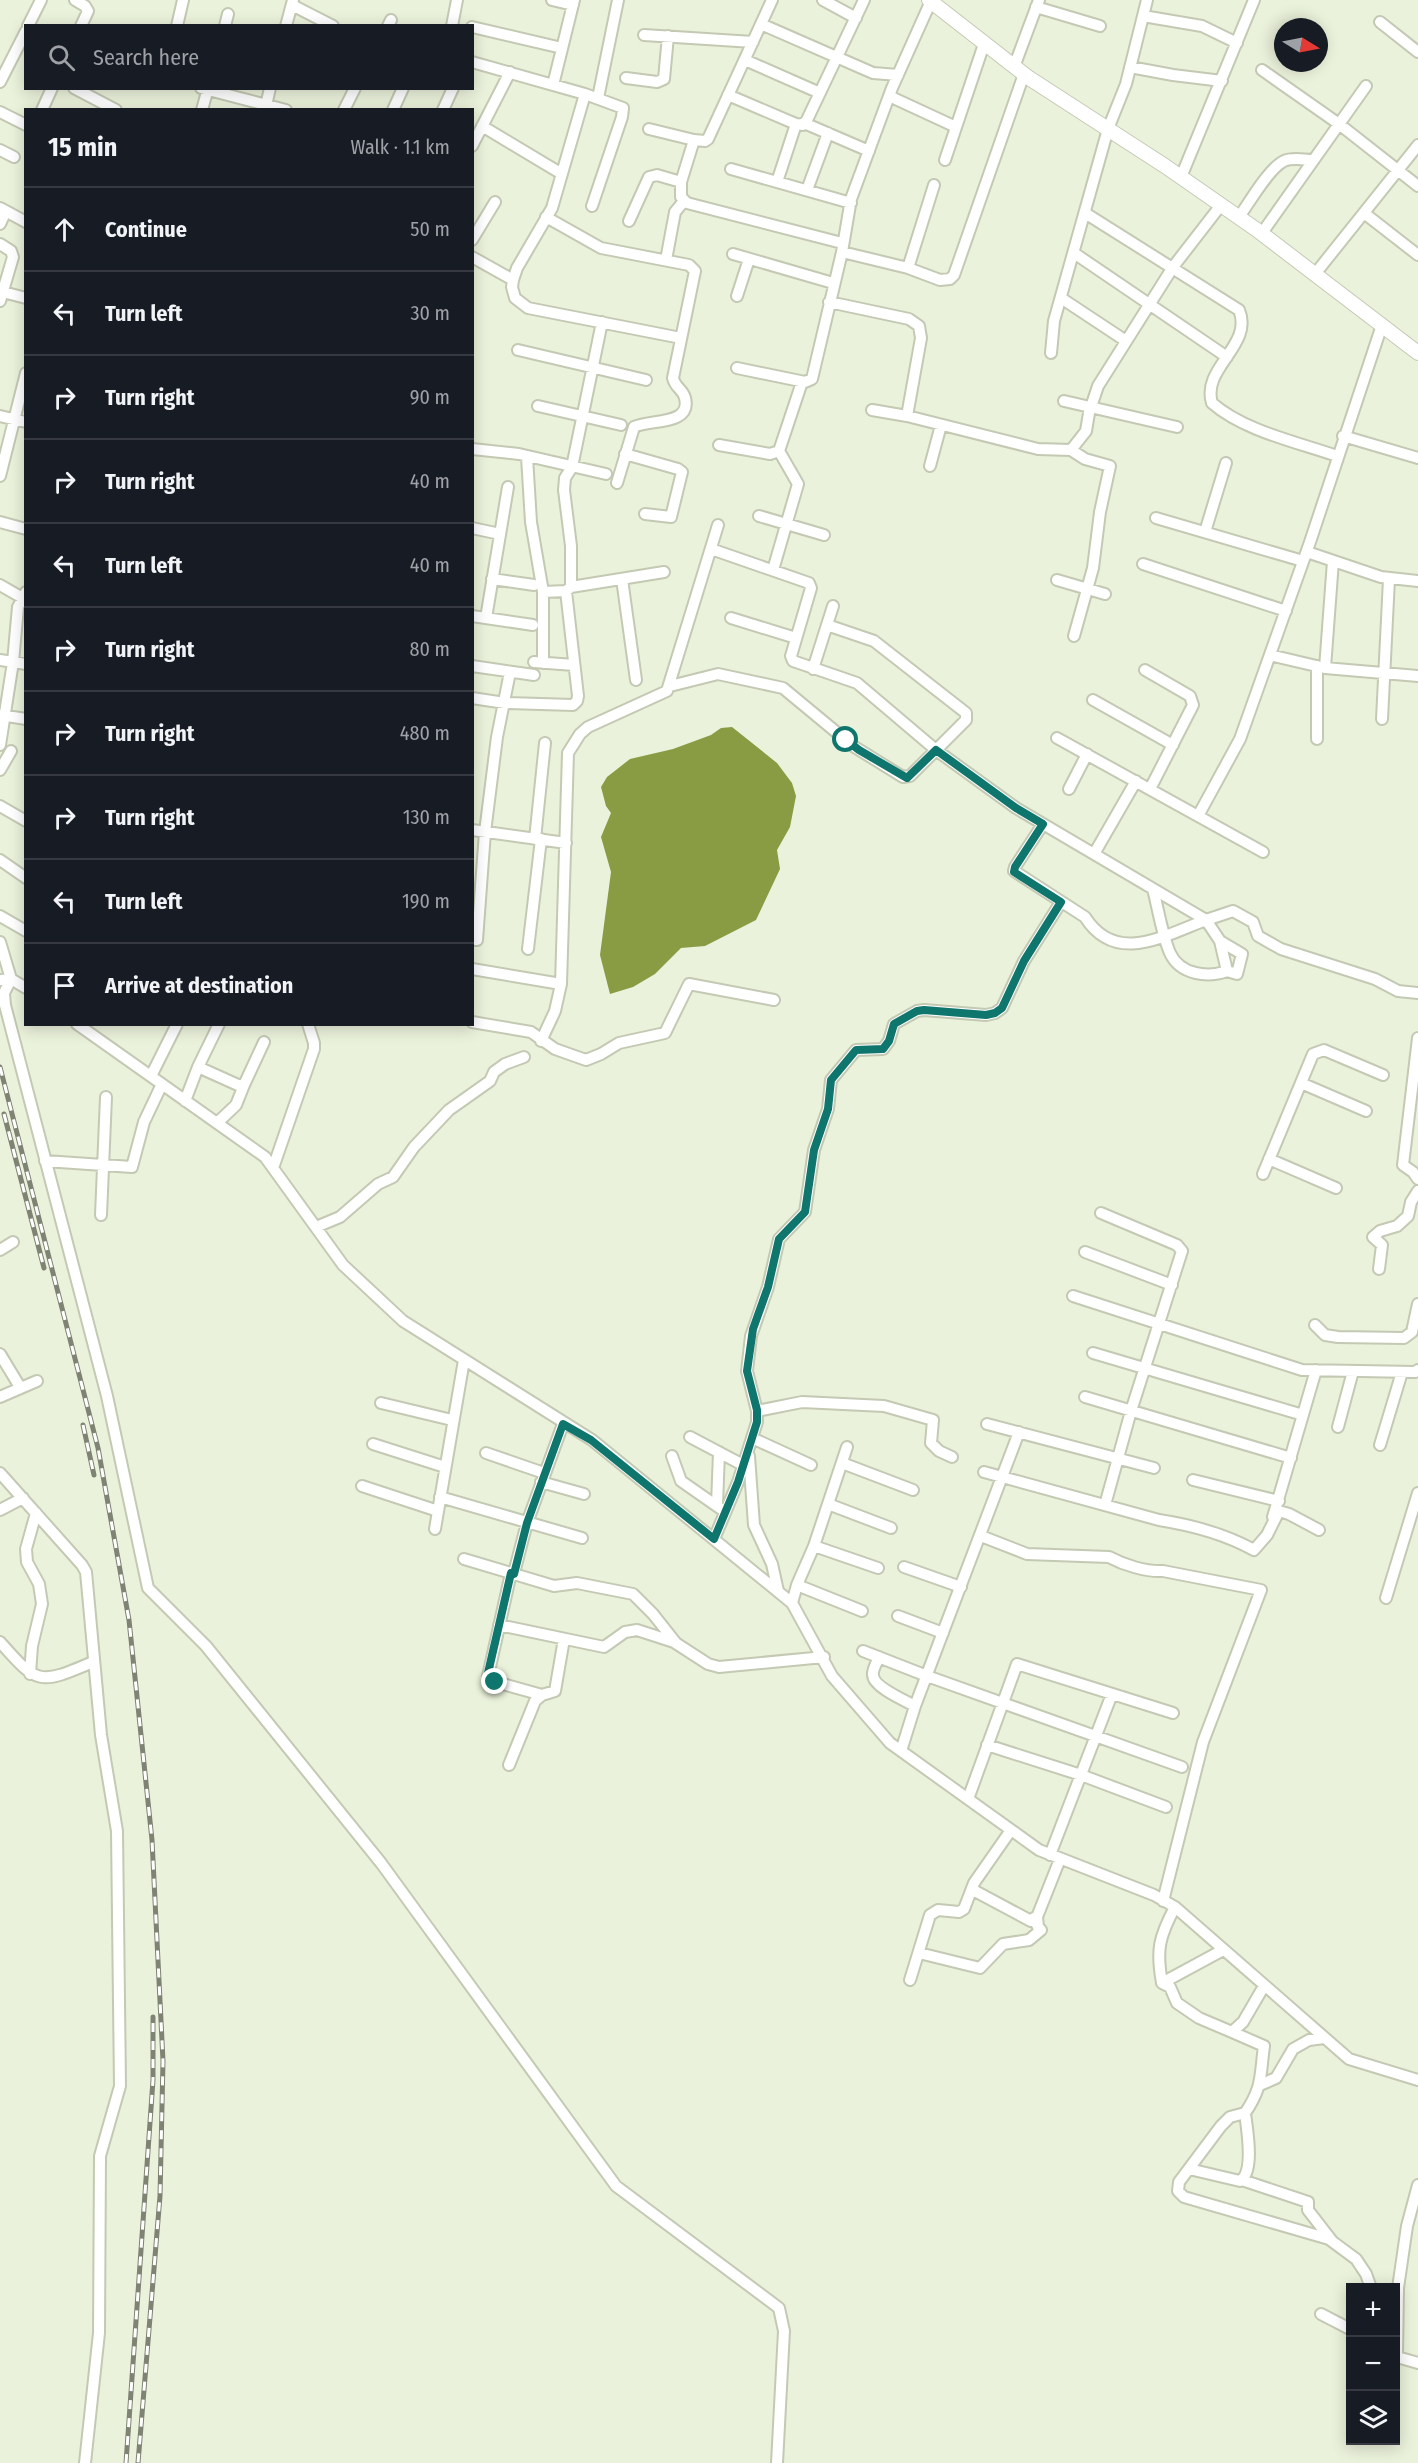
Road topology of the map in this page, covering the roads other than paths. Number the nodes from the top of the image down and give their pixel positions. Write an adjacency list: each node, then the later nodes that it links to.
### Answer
1 (41, 0): 19 (street)
2 (183, 0): 21 (street)
3 (457, 0): 24 (street)
4 (552, 0): 13 (street)
5 (618, 0): 61 (street)
6 (772, 0): 25 (street)
7 (823, 0): 17 (street)
8 (864, 0): 17 (street)
9 (1147, 0): 16 (street)
10 (1254, 0): 32 (street)
11 (78, 1): 20 (street)
12 (930, 1): 33 (street); 43 (street)
13 (573, 2): 34 (street)
14 (292, 3): 22 (street); 23 (street)
15 (1037, 4): 26 (street); 41 (street)
16 (1143, 16): 32 (street); 39 (street)
17 (856, 18): 36 (street)
18 (1380, 22): 35 (street)
19 (29, 24)
20 (82, 24)
21 (177, 24)
22 (287, 24)
23 (329, 24)
24 (452, 24)
25 (761, 24): 31 (street); 36 (street)
26 (1100, 26)
27 (474, 27): 34 (street)
28 (24, 35): 46 (street)
29 (644, 35): 30 (street)
30 (668, 36): 31 (street); 44 (street)
31 (753, 42): 37 (street)
32 (1237, 42): 45 (street)
33 (984, 44): 41 (street); 74 (street)
34 (562, 48): 47 (street)
35 (1418, 52)
36 (836, 59): 43 (street); 57 (street)
37 (745, 60): 57 (street); 59 (street)
38 (474, 63): 42 (street)
39 (1130, 67): 45 (street); 76 (street)
40 (1262, 70): 72 (street)
41 (1019, 71): 76 (street); 119 (street)
42 (510, 72): 47 (street); 73 (street)
43 (898, 75): 60 (street)
44 (626, 78)
45 (1222, 81): 89 (street)
46 (0, 82)
47 (553, 85): 58 (street)
48 (1366, 86): 72 (street)
49 (51, 90): 62 (street)
50 (78, 90): 63 (street)
51 (205, 90): 64 (street)
52 (208, 90): 65 (street)
53 (270, 90): 65 (street)
54 (354, 90): 66 (street)
55 (402, 90): 67 (street)
56 (452, 90): 68 (street)
57 (820, 93): 71 (street)
58 (585, 94): 61 (street); 88 (street)
59 (728, 95): 71 (street); 78 (street)
60 (889, 96): 74 (street); 82 (street)
61 (598, 98): 99 (street)
62 (43, 108)
63 (112, 108)
64 (202, 108)
65 (265, 108)
66 (345, 108)
67 (394, 108)
68 (444, 108)
69 (0, 112): 70 (street)
70 (24, 124)
71 (800, 124): 77 (street); 91 (street)
72 (1339, 124): 85 (street); 87 (street)
73 (482, 126): 79 (street); 88 (street)
74 (956, 127): 84 (street)
75 (649, 129): 78 (street)
76 (1108, 129): 89 (street); 101 (street)
77 (828, 133): 82 (street); 94 (street)
78 (694, 140): 90 (street)
79 (474, 142)
80 (1418, 145): 87 (street)
81 (0, 150): 83 (street)
82 (869, 151): 97 (street)
83 (14, 158)
84 (945, 160)
85 (1313, 160): 104 (street); 108 (street)
86 (731, 169): 91 (street)
87 (1398, 170): 93 (street); 102 (street)
88 (562, 174): 103 (street)
89 (1180, 177): 98 (street)
90 (681, 182): 95 (street); 106 (street)
91 (777, 182): 94 (street)
92 (934, 185): 119 (street)
93 (1418, 186)
94 (807, 190): 97 (street)
95 (684, 201): 111 (street); 117 (street)
96 (495, 202): 109 (street)
97 (851, 203): 111 (street)
98 (1221, 205): 104 (street); 118 (street)
99 (592, 206)
100 (3, 209): 105 (street); 107 (street)
101 (1086, 213): 112 (street); 118 (street)
102 (1364, 213): 114 (street); 120 (street)
103 (546, 217): 117 (street); 121 (street)
104 (1239, 217): 108 (street)
105 (24, 221)
106 (630, 221)
107 (0, 224)
108 (1262, 233): 120 (street)
109 (474, 237)
110 (0, 244): 123 (street)
111 (842, 247): 119 (street); 122 (street)
112 (1074, 253): 126 (street); 128 (street)
113 (733, 254): 116 (street)
114 (1418, 255)
115 (474, 258): 121 (street)
116 (749, 259): 122 (street); 124 (street)
117 (666, 260): 131 (street)
118 (1173, 267): 128 (street); 136 (street)
119 (908, 268)
120 (1315, 274): 130 (street)
121 (513, 280): 129 (street)
122 (833, 283): 127 (street)
123 (2, 291): 125 (street)
124 (737, 296)
125 (24, 297)
126 (1061, 298): 132 (street); 135 (street)
127 (829, 302): 141 (street); 148 (street)
128 (1150, 303): 132 (street); 136 (street)
129 (602, 322): 131 (street); 137 (street)
130 (1382, 325): 133 (street); 154 (street)
131 (681, 338): 159 (street)
132 (1126, 341): 144 (street)
133 (1417, 349)
134 (518, 350): 137 (street)
135 (1051, 353)
136 (1227, 357): 160 (street)
137 (594, 366): 139 (street); 147 (street)
138 (737, 368): 141 (street)
139 (646, 380)
140 (24, 381): 149 (street)
141 (802, 382): 158 (street)
142 (1064, 401): 144 (street)
143 (538, 406): 147 (street)
144 (1090, 407): 153 (street); 157 (street)
145 (872, 410): 148 (street)
146 (0, 416): 149 (street)
147 (582, 416): 152 (street); 165 (street)
148 (907, 416): 151 (street)
149 (14, 419): 150 (street); 166 (street)
150 (24, 422)
151 (941, 424): 157 (street); 164 (street)
152 (621, 425)
153 (1177, 427)
154 (1344, 436): 160 (street); 162 (street)
155 (719, 445): 158 (street)
156 (474, 449): 161 (street)
157 (1071, 450): 195 (street)
158 (779, 451): 174 (street)
159 (625, 454): 168 (street); 170 (street)
160 (1337, 456): 182 (street)
161 (527, 457): 165 (street); 193 (street)
162 (1418, 458)
163 (1226, 463): 178 (street)
164 (930, 466)
165 (572, 467): 167 (street); 194 (street)
166 (1, 470)
167 (606, 474)
168 (617, 483)
169 (508, 487): 179 (street)
170 (645, 514)
171 (759, 516): 174 (street)
172 (1156, 518): 178 (street)
173 (0, 522): 176 (street)
174 (787, 524): 180 (street); 185 (street)
175 (718, 525): 181 (street)
176 (24, 528)
177 (474, 528): 179 (street)
178 (1205, 532): 182 (street)
179 (500, 534): 187 (street)
180 (824, 535)
181 (711, 549): 185 (street); 222 (street)
182 (1305, 556): 183 (street); 200 (street)
183 (1333, 561): 189 (street); 214 (street)
184 (1143, 564): 200 (street)
185 (773, 570): 207 (street)
186 (664, 572): 188 (street)
187 (492, 579): 193 (street); 202 (street)
188 (622, 579): 194 (street); 221 (street)
189 (1389, 579): 191 (street); 218 (street)
190 (1057, 580): 195 (street)
191 (1418, 580)
192 (0, 585): 197 (street)
193 (538, 589): 194 (street); 212 (street)
194 (569, 589): 212 (street)
195 (1088, 590): 196 (street); 206 (street)
196 (1105, 594)
197 (24, 597)
198 (24, 598): 210 (street)
199 (833, 606): 205 (street)
200 (1286, 611): 208 (street)
201 (474, 616): 202 (street)
202 (486, 618): 204 (street)
203 (731, 618): 207 (street)
204 (532, 625)
205 (827, 625): 215 (street); 234 (street)
206 (1074, 636)
207 (796, 638): 215 (street)
208 (1270, 655): 214 (street); 242 (street)
209 (0, 660): 210 (street)
210 (13, 662): 211 (street); 226 (street)
211 (24, 664)
212 (574, 665): 225 (street)
213 (474, 666): 217 (street)
214 (1321, 667): 218 (street); 230 (street)
215 (813, 669): 234 (street)
216 (1145, 670): 233 (street)
217 (510, 672): 219 (street); 225 (street)
218 (1384, 673): 220 (street); 227 (street)
219 (534, 675)
220 (1418, 676)
221 (636, 680)
222 (670, 686): 234 (street); 248 (street)
223 (474, 698): 225 (street)
224 (1093, 700): 233 (street)
225 (505, 703): 246 (street)
226 (2, 715): 228 (street); 232 (street)
227 (1382, 718)
228 (24, 719)
229 (1058, 738): 236 (street)
230 (1317, 739)
231 (544, 743): 247 (street)
232 (0, 745)
233 (1173, 745): 240 (street)
234 (936, 750): 244 (street)
235 (11, 751): 237 (street)
236 (1087, 754): 238 (street); 239 (street)
237 (0, 770)
238 (1136, 781): 240 (street); 250 (street)
239 (1069, 789)
240 (1150, 789): 242 (street)
241 (0, 806): 243 (street)
242 (1198, 816): 249 (street)
243 (22, 819)
244 (1043, 824): 250 (street); 254 (street)
245 (474, 830): 246 (street)
246 (485, 832): 247 (street); 259 (street)
247 (538, 839): 248 (street); 262 (street)
248 (566, 843): 266 (street)
249 (1263, 852)
250 (1094, 854): 253 (street)
251 (0, 860): 252 (street)
252 (24, 877)
253 (1153, 889): 256 (street); 258 (street)
254 (1061, 902): 258 (street); 325 (street)
255 (0, 916): 257 (street)
256 (1206, 920): 258 (street); 260 (street); 268 (street)
257 (24, 930)
258 (1165, 935): 264 (street)
259 (474, 939)
260 (1220, 941): 264 (street); 264 (street)
261 (0, 942): 265 (street)
262 (528, 949)
263 (474, 969): 266 (street)
264 (1227, 971)
265 (5, 980): 267 (street); 290 (street)
266 (561, 984): 276 (street)
267 (24, 987)
268 (1418, 993)
269 (774, 1000): 276 (street)
270 (474, 1022): 276 (street)
271 (80, 1026): 281 (street)
272 (176, 1026): 281 (street)
273 (218, 1026): 279 (street)
274 (309, 1026): 292 (street)
275 (1418, 1038): 294 (street)
276 (541, 1041)
277 (264, 1042): 284 (street)
278 (524, 1057): 300 (street)
279 (198, 1067): 284 (street); 286 (street)
280 (1383, 1075): 282 (street)
281 (151, 1076): 283 (street)
282 (1301, 1083): 287 (street); 289 (street)
283 (162, 1084): 286 (street); 291 (street)
284 (244, 1084): 288 (street)
285 (106, 1097): 291 (street)
286 (185, 1101): 288 (street)
287 (1366, 1111)
288 (217, 1123): 292 (street)
289 (1269, 1159): 293 (street); 295 (street)
290 (45, 1161): 291 (street); 439 (street)
291 (102, 1164): 298 (street)
292 (273, 1168): 300 (street)
293 (1263, 1174)
294 (1418, 1179)
295 (1336, 1188)
296 (1418, 1191): 299 (street)
297 (1101, 1213): 305 (street)
298 (101, 1215)
299 (1413, 1217): 304 (street)
300 (316, 1227): 314 (street)
301 (13, 1242): 302 (street)
302 (0, 1250)
303 (1085, 1252): 305 (street)
304 (1379, 1269)
305 (1172, 1285): 308 (street)
306 (1072, 1296): 308 (street)
307 (1418, 1304): 310 (street)
308 (1159, 1324): 315 (street); 316 (street)
309 (1315, 1325): 310 (street)
310 (1404, 1338): 311 (street)
311 (1418, 1338)
312 (1093, 1353): 315 (street)
313 (0, 1354): 321 (street)
314 (464, 1360): 328 (street); 329 (street)
315 (1145, 1368): 326 (street); 327 (street)
316 (1316, 1370): 318 (street); 327 (street)
317 (1418, 1370): 319 (street)
318 (1353, 1371): 319 (street); 331 (street)
319 (1402, 1372): 336 (street)
320 (37, 1381): 321 (street)
321 (20, 1387): 322 (street)
322 (0, 1397)
323 (1085, 1397): 326 (street)
324 (381, 1402): 328 (street)
325 (757, 1410): 334 (street); 342 (street)
326 (1131, 1411): 343 (street); 344 (street)
327 (1303, 1415): 344 (street)
328 (452, 1420): 348 (street)
329 (563, 1424): 353 (street); 375 (street)
330 (987, 1424): 332 (street)
331 (1338, 1427)
332 (1019, 1432): 343 (street); 352 (street)
333 (690, 1437): 339 (street)
334 (752, 1438): 338 (street); 347 (street)
335 (373, 1444): 348 (street)
336 (1380, 1445)
337 (847, 1447): 345 (street)
338 (748, 1449): 346 (street); 383 (street)
339 (719, 1452): 346 (street); 364 (street)
340 (486, 1453): 353 (street)
341 (672, 1456): 364 (street)
342 (952, 1457)
343 (1119, 1458): 349 (street); 363 (street)
344 (1291, 1458): 361 (street)
345 (842, 1462): 356 (street); 362 (street)
346 (743, 1465): 364 (street)
347 (811, 1466)
348 (445, 1467): 359 (street)
349 (1154, 1468)
350 (984, 1472): 352 (street)
351 (0, 1473): 360 (street)
352 (1004, 1477): 363 (street); 373 (street)
353 (542, 1478): 358 (street); 368 (street)
354 (1193, 1479): 361 (street)
355 (362, 1486): 366 (street)
356 (913, 1490)
357 (1418, 1493): 384 (street)
358 (584, 1494)
359 (440, 1497): 366 (street); 368 (street)
360 (23, 1498): 365 (street); 367 (street)
361 (1279, 1502): 372 (street)
362 (828, 1504): 369 (street); 376 (street)
363 (1105, 1505): 372 (street)
364 (721, 1508): 375 (street)
365 (0, 1510)
366 (438, 1511): 370 (street)
367 (36, 1513): 396 (street); 397 (street)
368 (527, 1523): 374 (street); 380 (street)
369 (891, 1528)
370 (435, 1529)
371 (1319, 1530): 372 (street)
372 (1267, 1535)
373 (981, 1536): 382 (street); 415 (street)
374 (582, 1538)
375 (714, 1539): 383 (street)
376 (814, 1546): 379 (street); 381 (street)
377 (464, 1559): 380 (street)
378 (904, 1567): 382 (street)
379 (878, 1568)
380 (512, 1573): 388 (street); 392 (street)
381 (797, 1585): 385 (street); 386 (street)
382 (961, 1587): 389 (street)
383 (778, 1591): 385 (street)
384 (1386, 1598)
385 (792, 1603): 394 (street)
386 (861, 1611)
387 (898, 1616): 389 (street)
388 (499, 1625): 390 (street); 400 (street)
389 (944, 1633): 398 (street)
390 (564, 1639): 392 (street); 400 (street)
391 (0, 1642): 397 (street)
392 (676, 1643): 394 (street)
393 (863, 1651): 395 (street)
394 (824, 1657): 406 (street)
395 (879, 1657): 398 (street); 402 (street)
396 (93, 1662): 397 (street); 438 (street)
397 (30, 1674)
398 (927, 1676): 401 (street); 402 (street)
399 (1112, 1694): 401 (street); 403 (street); 404 (street)
400 (542, 1695): 407 (street)
401 (1003, 1702): 404 (street); 405 (street)
402 (915, 1706): 406 (street)
403 (1173, 1713)
404 (1096, 1735): 408 (street); 409 (street)
405 (987, 1745): 409 (street); 410 (street)
406 (901, 1751): 410 (street)
407 (509, 1765)
408 (1182, 1767)
409 (1081, 1776): 411 (street); 413 (street)
410 (968, 1799): 412 (street)
411 (1166, 1807)
412 (1011, 1830): 413 (street); 414 (street)
413 (1055, 1857): 415 (street); 417 (street)
414 (973, 1890): 417 (street); 419 (street)
415 (1163, 1901): 416 (street)
416 (1175, 1907): 418 (street); 421 (street)
417 (1038, 1927): 419 (street)
418 (1223, 1950): 421 (street); 422 (street)
419 (919, 1953): 420 (street)
420 (910, 1980)
421 (1162, 1983): 423 (street)
422 (1264, 1986): 423 (street); 424 (street)
423 (1232, 2032): 426 (street)
424 (1324, 2038): 425 (street); 426 (street)
425 (1418, 2080)
426 (1260, 2085): 427 (street)
427 (1245, 2113): 428 (street); 429 (street)
428 (1189, 2169): 429 (street); 431 (street)
429 (1242, 2180): 431 (street)
430 (1418, 2185): 435 (street)
431 (1334, 2243): 432 (street)
432 (1369, 2283)
433 (1321, 2314): 434 (street)
434 (1346, 2327)
435 (1397, 2337)
436 (1400, 2356): 437 (street)
437 (1418, 2363)
438 (85, 2463)
439 (777, 2463)

